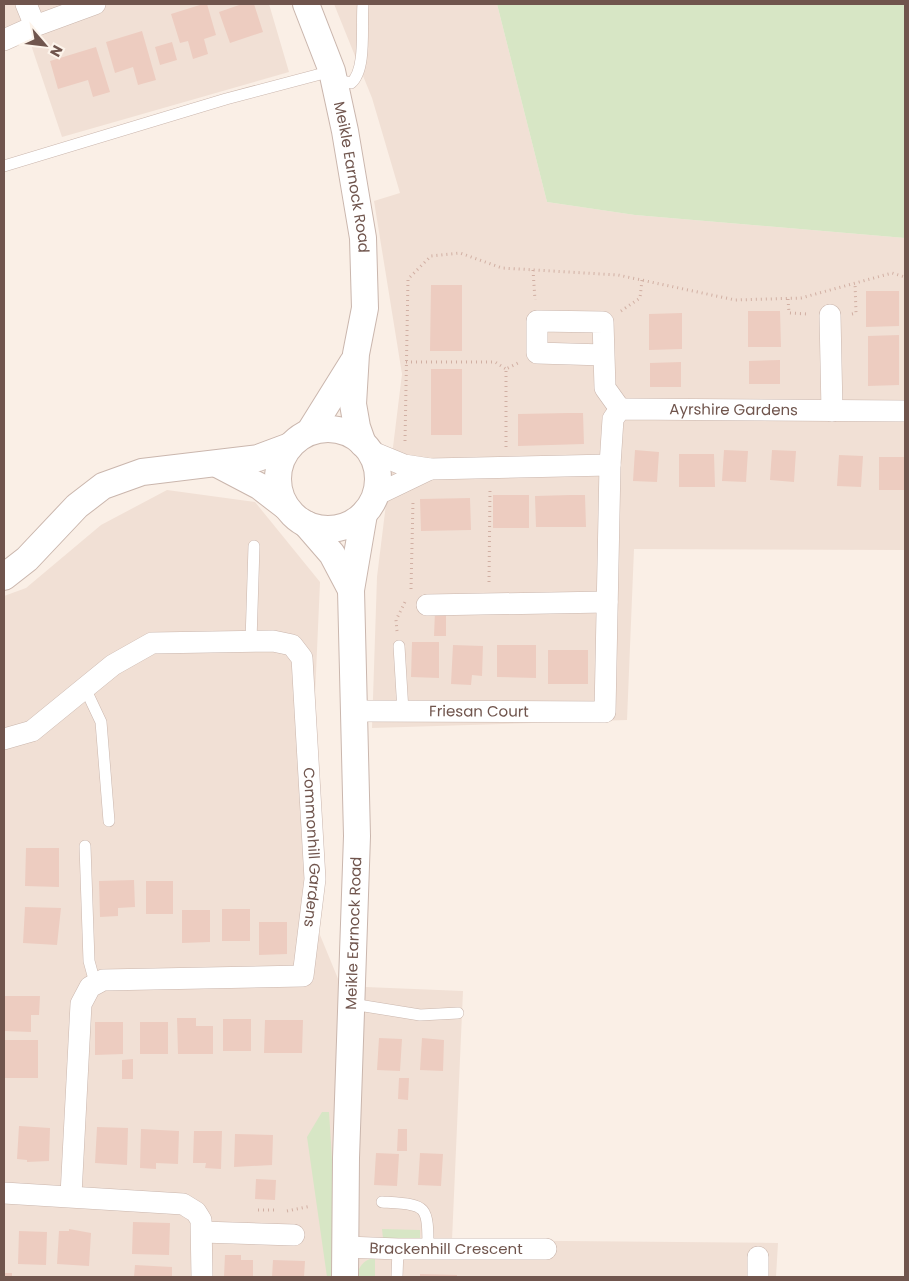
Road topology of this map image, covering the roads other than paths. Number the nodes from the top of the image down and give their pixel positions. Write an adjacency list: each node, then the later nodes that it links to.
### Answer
1 (26, 4): 5 (street)
2 (95, 4): 5 (street)
3 (306, 4): 7 (street, Meikle Earnock Road)
4 (363, 4): 7 (lane)
5 (35, 26): 6 (street)
6 (4, 40)
7 (333, 75): 8 (lane); 10 (street, Meikle Earnock Road)
8 (4, 166)
9 (830, 315): 13 (street)
10 (356, 354): 15 (street, Meikle Earnock Road); 17 (street, Meikle Earnock Road)
11 (604, 355): 11 (street); 12 (street)
12 (620, 409): 13 (street, Ayrshire Gardens); 19 (street)
13 (832, 411): 14 (street, Ayrshire Gardens)
14 (905, 411)
15 (310, 431): 16 (street); 17 (street)
16 (290, 446): 18 (street); 22 (street)
17 (366, 447): 20 (street); 21 (street)
18 (219, 465): 22 (street); 25 (street)
19 (610, 465): 20 (street); 27 (street)
20 (430, 469): 21 (street)
21 (370, 504): 23 (street); 26 (street, Meikle Earnock Road)
22 (285, 506): 23 (street)
23 (306, 524): 26 (street, Meikle Earnock Road)
24 (254, 546): 29 (lane)
25 (4, 576)
26 (351, 590): 32 (street, Meikle Earnock Road)
27 (607, 602): 28 (street); 33 (street, Friesan Court)
28 (427, 604)
29 (251, 641): 31 (street, Commonhill Gardens); 37 (street, Commonhill Gardens)
30 (399, 646): 33 (lane)
31 (85, 688): 34 (street, Commonhill Gardens); 35 (lane)
32 (353, 711): 33 (street, Friesan Court); 38 (street, Meikle Earnock Road)
33 (403, 711)
34 (4, 739)
35 (109, 821)
36 (85, 846): 37 (lane)
37 (95, 983): 41 (street)
38 (352, 1004): 39 (lane); 45 (street, Meikle Earnock Road)
39 (458, 1013)
40 (4, 1193): 41 (street)
41 (70, 1195): 43 (street)
42 (382, 1202): 48 (lane)
43 (202, 1232): 44 (street); 49 (street)
44 (294, 1235)
45 (346, 1247): 46 (street, Brackenhill Crescent); 50 (street, Meikle Earnock Road)
46 (398, 1249): 48 (street, Brackenhill Crescent); 51 (lane)
47 (546, 1249): 48 (street, Brackenhill Crescent)
48 (428, 1250)
49 (202, 1277)
50 (345, 1277)
51 (397, 1277)

